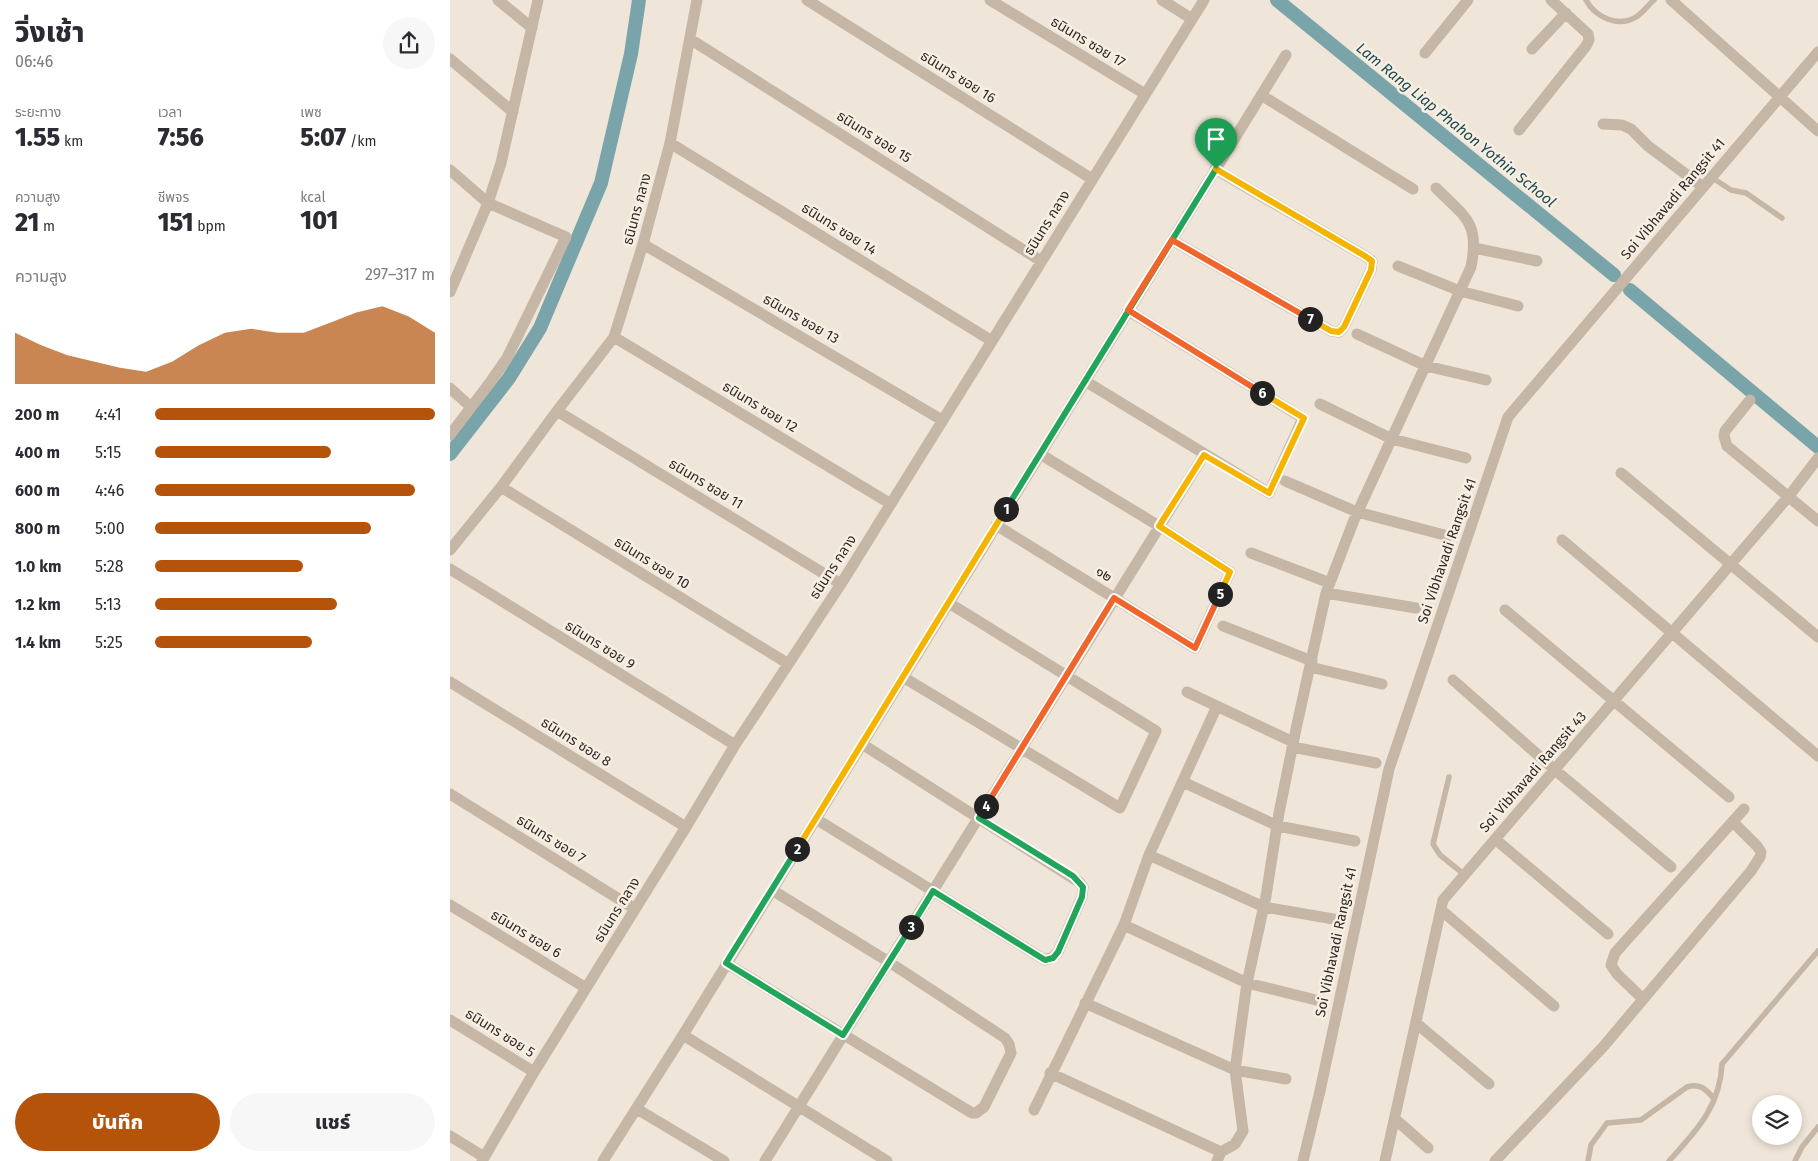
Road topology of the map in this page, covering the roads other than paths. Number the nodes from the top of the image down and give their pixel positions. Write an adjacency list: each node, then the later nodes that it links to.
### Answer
1 (498, 0): 15 (street)
2 (538, 0): 15 (street)
3 (696, 0): 16 (street, ธนินทร กลาง)
4 (807, 0): 33 (street, ธนินทร ซอย 16)
5 (990, 0): 22 (street, ธนินทร ซอย 17)
6 (1162, 0): 14 (street)
7 (1204, 0): 14 (street, ธนินทร กลาง)
8 (1468, 0): 19 (street)
9 (1551, 0): 13 (street)
10 (1586, 0): 11 (lane)
11 (1654, 0)
12 (1671, 0): 24 (street)
13 (1566, 13): 17 (street); 27 (street)
14 (1192, 19): 22 (street, ธนินทร กลาง)
15 (532, 28): 25 (street)
16 (690, 39): 29 (street, ธนินทร กลาง); 42 (street, ธนินทร ซอย 15)
17 (1532, 49)
18 (1818, 52): 24 (street, Soi Vibhavadi Rangsit 41)
19 (1424, 53)
20 (1286, 54): 23 (street)
21 (450, 59): 25 (street)
22 (1145, 94): 33 (street, ธนินทร กลาง)
23 (1261, 95): 30 (street); 36 (street)
24 (1780, 96): 28 (street); 32 (street, Soi Vibhavadi Rangsit 41)
25 (513, 112): 37 (street)
26 (1603, 124): 34 (street)
27 (1520, 130)
28 (1818, 131)
29 (670, 143): 40 (street, ธนินทร กลาง); 52 (street, ธนินทร ซอย 14)
30 (1216, 169): 39 (street); 39 (street)
31 (450, 170): 37 (street)
32 (1711, 177): 34 (street, Soi Vibhavadi Rangsit 41); 38 (lane)
33 (1092, 179): 42 (street, ธนินทร กลาง)
34 (1703, 187): 165 (street, Soi Vibhavadi Rangsit 41)
35 (1436, 188): 41 (street)
36 (1413, 189)
37 (488, 203): 45 (street); 59 (street)
38 (1782, 218)
39 (1172, 240): 49 (street)
40 (643, 244): 51 (street, ธนินทร กลาง); 61 (street, ธนินทร ซอย 13)
41 (1474, 248): 43 (street); 46 (street)
42 (1041, 261): 52 (street, ธนินทร กลาง)
43 (1538, 261)
44 (1398, 266): 46 (street)
45 (453, 276): 47 (street)
46 (1460, 291): 48 (street); 53 (street)
47 (450, 292)
48 (1518, 306)
49 (1128, 310): 55 (street); 65 (street)
50 (1357, 334): 53 (street)
51 (614, 337): 60 (street, ธนินทร กลาง); 72 (street, ธนินทร ซอย 12)
52 (992, 341): 61 (street, ธนินทร กลาง)
53 (1426, 366): 54 (street); 63 (street)
54 (1486, 380)
55 (1085, 381): 64 (street); 65 (street)
56 (450, 388): 59 (street)
57 (1750, 400): 71 (street)
58 (1320, 404): 63 (street)
59 (472, 406): 62 (street)
60 (556, 411): 70 (street, ธนินทร กลาง); 83 (street, ธนินทร ซอย 11)
61 (942, 420): 72 (street, ธนินทร กลาง)
62 (450, 435)
63 (1392, 439): 66 (street); 73 (street)
64 (1040, 454): 75 (street); 76 (street)
65 (1204, 455): 76 (street)
66 (1466, 458)
67 (1817, 459): 71 (street, Soi Vibhavadi Rangsit 43)
68 (1621, 473): 81 (street)
69 (1285, 481): 73 (street)
70 (501, 487): 79 (street, ธนินทร กลาง); 92 (street, ธนินทร ซอย 10)
71 (1789, 496): 74 (street); 81 (street, Soi Vibhavadi Rangsit 43)
72 (890, 504): 83 (street, ธนินทร กลาง)
73 (1357, 512): 77 (street); 84 (street)
74 (1818, 521)
75 (996, 525): 85 (street, ๑๒); 86 (street)
76 (1159, 526): 85 (street); 85 (street, ๑๒)
77 (1448, 536)
78 (1562, 540): 90 (street)
79 (450, 550)
80 (1251, 553): 84 (street)
81 (1732, 563): 90 (street, Soi Vibhavadi Rangsit 43); 91 (street)
82 (450, 569): 104 (street, ธนินทร ซอย 9)
83 (841, 584): 92 (street, ธนินทร กลาง)
84 (1328, 588): 87 (street); 93 (street)
85 (1114, 598): 94 (street)
86 (949, 603): 94 (street); 95 (street)
87 (1416, 608)
88 (1505, 610): 100 (street)
89 (1223, 626): 93 (street)
90 (1672, 633): 100 (street, Soi Vibhavadi Rangsit 43); 106 (street)
91 (1818, 637)
92 (787, 663): 104 (street, ธนินทร กลาง)
93 (1311, 664): 98 (street); 103 (street)
94 (1066, 676): 105 (street); 105 (street)
95 (903, 677): 102 (street); 105 (street)
96 (1452, 680): 108 (street)
97 (450, 682): 118 (street, ธนินทร ซอย 8)
98 (1382, 684)
99 (1188, 692): 101 (street)
100 (1614, 700): 108 (street, Soi Vibhavadi Rangsit 43); 112 (street)
101 (1217, 706): 103 (street); 110 (street)
102 (862, 744): 114 (street); 115 (street)
103 (1293, 744): 107 (street); 117 (street)
104 (735, 745): 118 (street, ธนินทร กลาง)
105 (1021, 749): 114 (street)
106 (1818, 756)
107 (1376, 763)
108 (1555, 770): 119 (street, Soi Vibhavadi Rangsit 43); 122 (street)
109 (1449, 777): 123 (lane)
110 (1183, 782): 117 (street); 121 (street)
111 (450, 794): 128 (street, ธนินทร ซอย 7)
112 (1729, 797)
113 (1744, 809): 116 (street)
114 (979, 818): 125 (street); 125 (street)
115 (816, 819): 124 (street); 125 (street)
116 (1733, 822): 138 (street); 138 (street)
117 (1278, 826): 120 (street); 127 (street)
118 (686, 828): 128 (street, ธนินทร กลาง)
119 (1495, 839): 123 (street, Soi Vibhavadi Rangsit 43); 132 (street)
120 (1355, 841)
121 (1149, 856): 127 (street); 131 (street)
122 (1671, 867)
123 (1465, 875): 129 (street, Soi Vibhavadi Rangsit 43)
124 (772, 890): 134 (street); 135 (street)
125 (933, 891): 134 (street)
126 (450, 905): 137 (street, ธนินทร ซอย 6)
127 (1264, 907): 130 (street); 136 (street)
128 (635, 909): 137 (street, ธนินทร กลาง)
129 (1441, 910): 141 (street); 143 (street, Soi Vibhavadi Rangsit 43)
130 (1339, 920)
131 (1124, 925): 136 (street); 140 (street)
132 (1608, 934)
133 (1818, 951): 151 (lane)
134 (888, 962): 145 (street); 145 (street)
135 (726, 963): 144 (street); 145 (street)
136 (1247, 983): 139 (street); 146 (street)
137 (586, 988): 147 (street, ธนินทร กลาง)
138 (1643, 999): 167 (street)
139 (1316, 1000)
140 (1085, 1002): 146 (street); 148 (street)
141 (1554, 1006)
142 (450, 1020): 147 (street, ธนินทร ซอย 5)
143 (1416, 1023): 150 (street); 155 (street, Soi Vibhavadi Rangsit 43)
144 (683, 1035): 152 (street); 153 (street)
145 (843, 1035): 152 (street)
146 (1235, 1070): 149 (street); 159 (street)
147 (534, 1072): 160 (street, ธนินทร กลาง)
148 (1050, 1073): 154 (street); 159 (street)
149 (1286, 1079)
150 (1489, 1084)
151 (1714, 1099): 168 (lane); 169 (lane)
152 (800, 1106): 163 (street); 164 (street)
153 (638, 1108): 161 (street); 162 (street)
154 (1034, 1110)
155 (1395, 1119): 158 (street); 166 (street, Soi Vibhavadi Rangsit 43)
156 (1818, 1127): 170 (lane)
157 (450, 1136): 160 (street)
158 (1428, 1148)
159 (1219, 1156)
160 (483, 1159)
161 (604, 1161)
162 (724, 1161)
163 (765, 1161)
164 (887, 1161)
165 (1303, 1161)
166 (1385, 1161)
167 (1495, 1161)
168 (1588, 1161)
169 (1669, 1161)
170 (1795, 1161)

